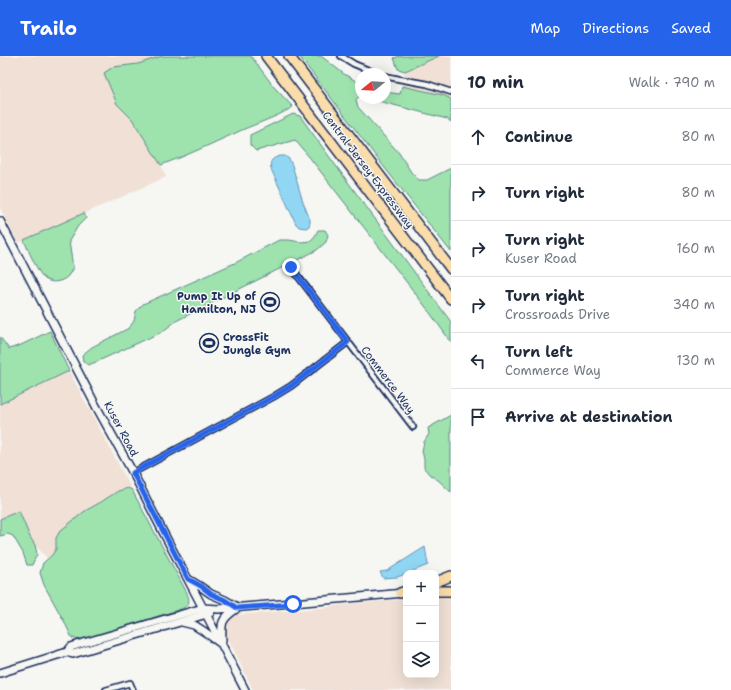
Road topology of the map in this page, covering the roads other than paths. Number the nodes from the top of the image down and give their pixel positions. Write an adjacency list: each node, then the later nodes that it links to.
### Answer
1 (266, 56): 10 (highway, Central Jersey Expressway)
2 (289, 56): 9 (highway, Central Jersey Expressway)
3 (342, 56): 4 (street)
4 (364, 68)
5 (391, 78): 6 (street)
6 (451, 92)
7 (0, 221): 13 (street, Kuser Road)
8 (291, 267): 11 (street, Commerce Way)
9 (451, 269)
10 (451, 300)
11 (348, 342): 12 (street, Commerce Way); 13 (street)
12 (413, 428)
13 (133, 473): 15 (street, Kuser Road)
14 (451, 576): 16 (highway)
15 (188, 579): 20 (street); 21 (street, Kuser Road)
16 (439, 581)
17 (451, 589): 18 (highway)
18 (439, 590)
19 (403, 592): 20 (street)
20 (237, 608): 21 (street); 23 (street)
21 (205, 611): 22 (street); 23 (street, Kuser Road); 24 (street)
22 (180, 622): 23 (street); 24 (street)
23 (222, 644): 28 (street, Kuser Road)
24 (66, 652): 25 (street)
25 (0, 673)
26 (106, 690): 27 (street)
27 (133, 690)
28 (245, 690)

